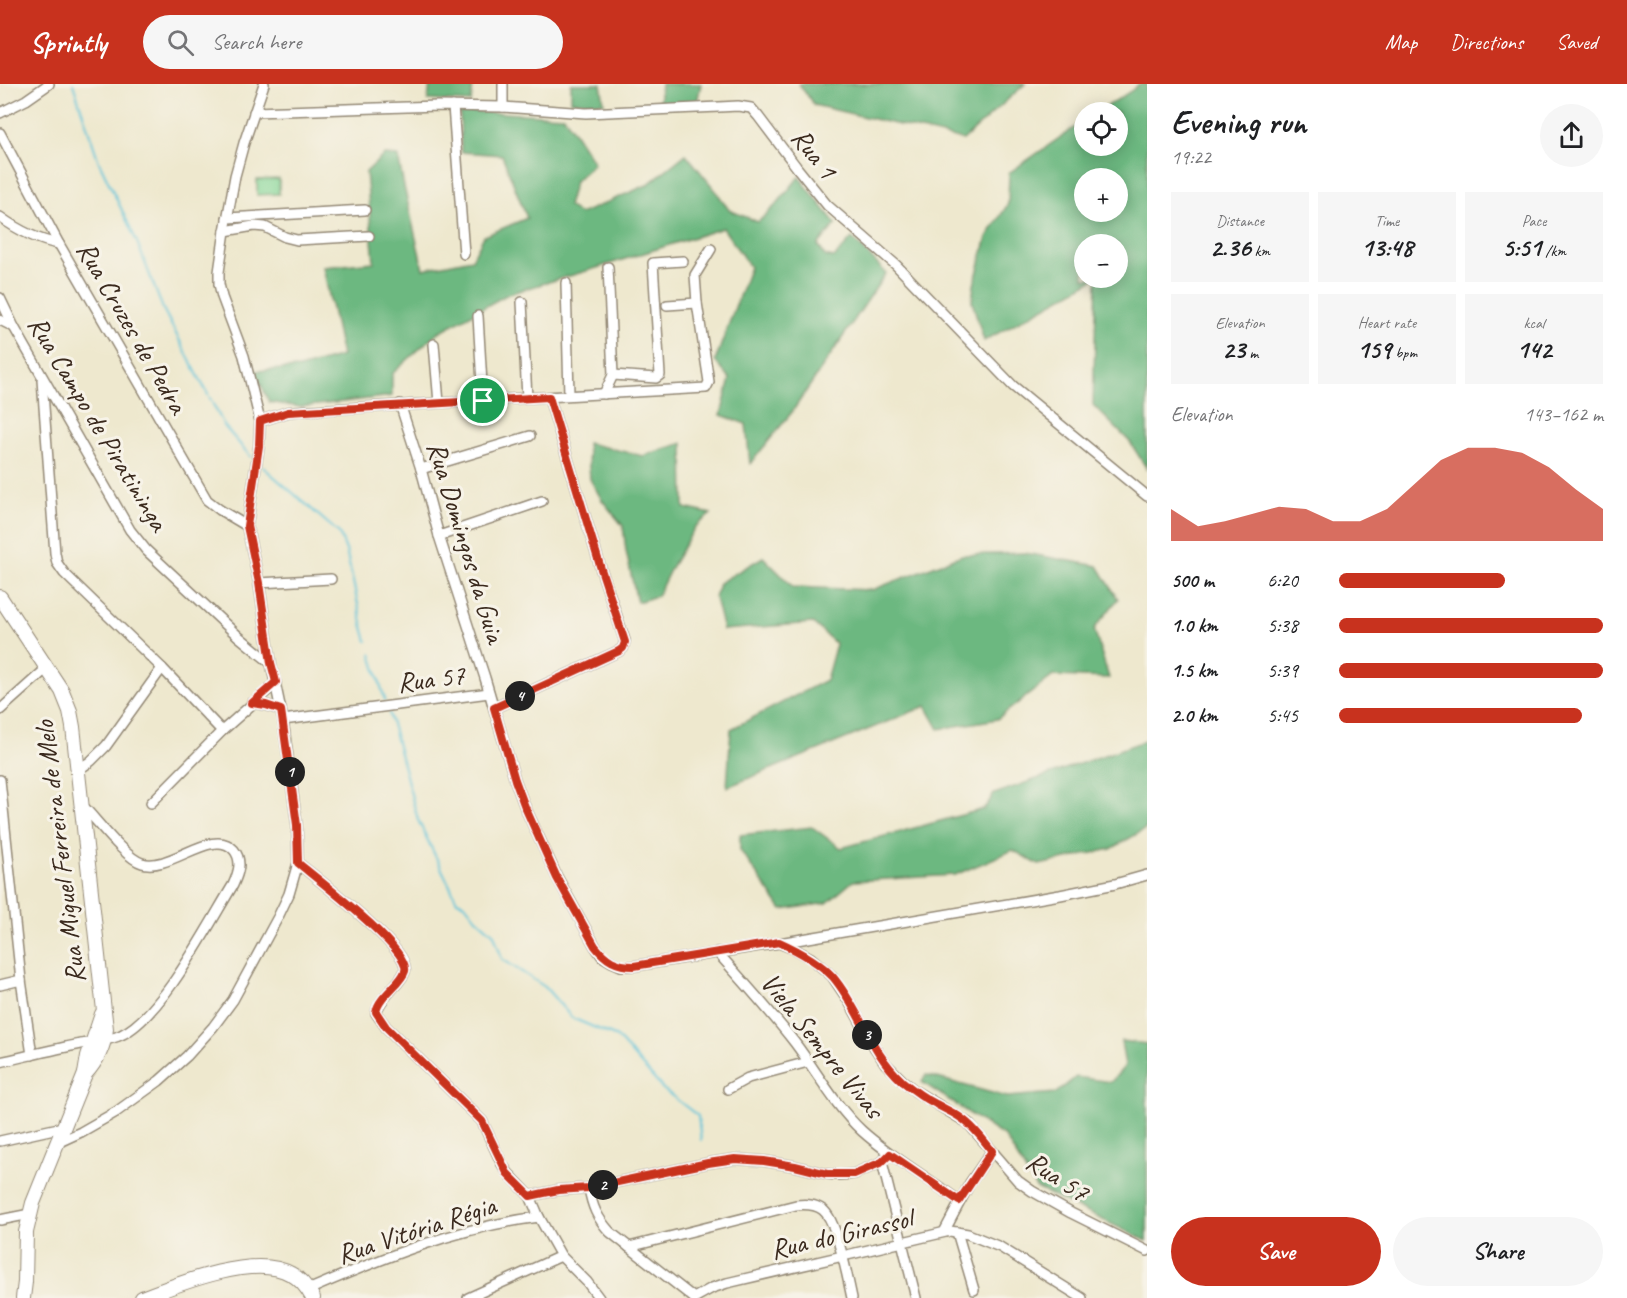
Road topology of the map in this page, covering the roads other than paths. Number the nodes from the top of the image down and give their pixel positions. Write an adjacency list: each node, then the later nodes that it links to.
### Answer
1 (50, 84): 7 (street)
2 (264, 84): 6 (street)
3 (503, 84): 5 (street)
4 (453, 106): 5 (street, Rua 1); 6 (street, Rua 1); 16 (street)
5 (503, 107): 40 (street, Rua 1)
6 (254, 112): 11 (street)
7 (0, 113)
8 (0, 133): 14 (street, Rua Cruzes de Pedra)
9 (365, 210): 11 (street)
10 (0, 217): 14 (street)
11 (227, 218): 12 (street)
12 (225, 231): 13 (street); 37 (street)
13 (369, 236)
14 (58, 244): 42 (street, Rua Cruzes de Pedra)
15 (711, 249): 22 (street)
16 (464, 254)
17 (683, 261): 29 (street)
18 (608, 267): 29 (street)
19 (566, 283): 31 (street)
20 (0, 298): 26 (street, Rua Campo de Piratininga)
21 (522, 302): 33 (street)
22 (697, 303): 23 (street); 30 (street)
23 (667, 305)
24 (478, 316): 34 (street)
25 (0, 320): 26 (street)
26 (14, 327): 28 (street, Rua Campo de Piratininga)
27 (434, 344): 35 (street)
28 (42, 375): 47 (street, Rua Campo de Piratininga); 49 (street)
29 (613, 375): 30 (street)
30 (604, 393): 31 (street)
31 (570, 395): 32 (street)
32 (549, 397): 33 (street); 53 (street)
33 (527, 398): 34 (street)
34 (483, 401): 35 (street)
35 (439, 403): 36 (street)
36 (400, 404): 37 (street); 39 (street, Rua Domingos da Guia)
37 (260, 421): 42 (street)
38 (530, 436): 39 (street)
39 (421, 468): 43 (street, Rua Domingos da Guia)
40 (1147, 496)
41 (542, 501): 43 (street)
42 (247, 526): 45 (street)
43 (439, 536): 51 (street, Rua Domingos da Guia)
44 (331, 579): 45 (street)
45 (259, 583): 47 (street)
46 (0, 597): 48 (main road, Rua Miguel Ferreira de Melo)
47 (271, 663): 50 (street)
48 (46, 668): 54 (street); 57 (main road, Rua Miguel Ferreira de Melo)
49 (162, 668): 56 (street); 57 (street)
50 (276, 682): 52 (street); 55 (street)
51 (489, 693): 53 (street, Rua 57); 55 (street, Rua 57)
52 (252, 703): 55 (street); 56 (street)
53 (494, 708): 64 (street, Rua 57)
54 (0, 710)
55 (282, 715): 61 (street)
56 (222, 731): 59 (street)
57 (78, 770): 60 (main road, Rua Miguel Ferreira de Melo)
58 (0, 780): 65 (street)
59 (151, 803)
60 (82, 805): 67 (main road, Rua Miguel Ferreira de Melo); 67 (street)
61 (298, 863): 74 (street); 79 (street)
62 (1147, 875): 63 (street)
63 (779, 942): 64 (street, Rua 57); 75 (street, Rua 57)
64 (717, 952): 70 (street, Viela Sempre Vivas)
65 (21, 980): 66 (street); 68 (street)
66 (0, 985)
67 (99, 1041): 68 (street); 72 (main road, Rua Miguel Ferreira de Melo)
68 (32, 1055): 69 (street)
69 (0, 1062)
70 (808, 1062): 71 (street); 76 (street, Viela Sempre Vivas)
71 (728, 1089)
72 (63, 1127): 73 (street); 74 (main road, Rua Miguel Ferreira de Melo)
73 (0, 1141)
74 (57, 1143): 81 (main road, Rua Miguel Ferreira de Melo)
75 (992, 1151): 80 (street, Rua do Girassol); 88 (street, Rua 57)
76 (890, 1154): 77 (street); 80 (street, Viela Sempre Vivas)
77 (882, 1162): 78 (street); 86 (street)
78 (589, 1188): 79 (street); 87 (street)
79 (530, 1196): 82 (street)
80 (959, 1201): 84 (street, Rua do Girassol)
81 (30, 1214): 83 (street); 91 (main road, Rua Miguel Ferreira de Melo)
82 (539, 1217): 89 (street); 93 (street, Rua Vitória Régia)
83 (0, 1220)
84 (944, 1232): 85 (street); 86 (street, Rua do Girassol)
85 (957, 1232): 92 (street); 102 (street)
86 (902, 1242): 90 (street, Rua do Girassol); 101 (street)
87 (629, 1247): 90 (street); 99 (street)
88 (1147, 1251)
89 (561, 1256): 97 (street); 98 (street)
90 (842, 1257): 99 (street, Rua do Girassol); 100 (street)
91 (26, 1282): 94 (main road); 95 (main road)
92 (974, 1290)
93 (311, 1294): 96 (main road)
94 (23, 1298)
95 (32, 1298)
96 (142, 1298)
97 (468, 1298)
98 (599, 1298)
99 (694, 1298)
100 (852, 1298)
101 (916, 1298)
102 (1082, 1298)

